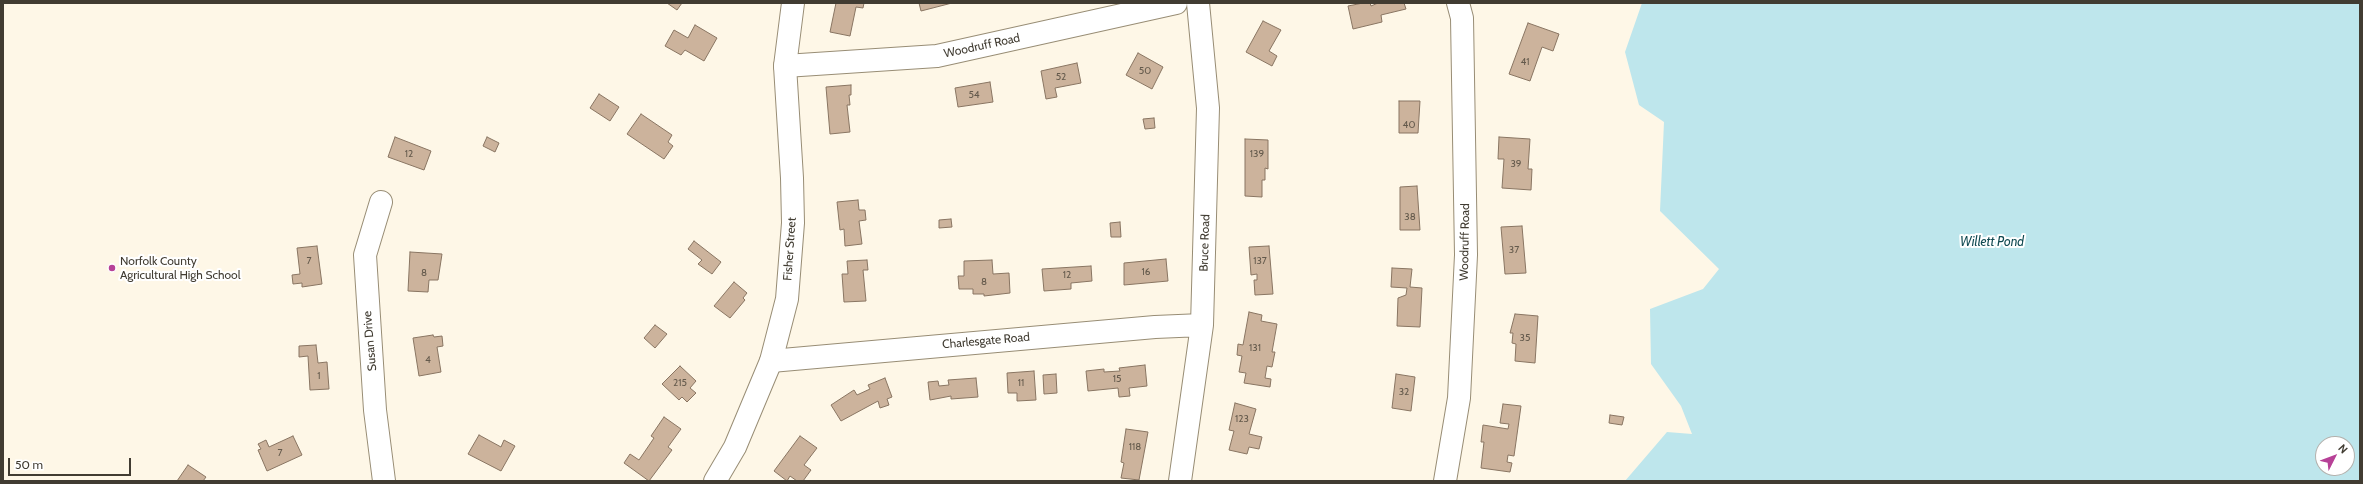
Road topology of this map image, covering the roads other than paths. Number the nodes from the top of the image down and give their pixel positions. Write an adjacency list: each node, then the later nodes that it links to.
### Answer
1 (793, 3): 5 (street, Fisher Street)
2 (1176, 3): 5 (street, Woodruff Road)
3 (1198, 3): 7 (street, Bruce Road)
4 (1458, 3): 12 (street, Woodruff Road)
5 (785, 66): 8 (street, Fisher Street)
6 (381, 202): 9 (street, Susan Drive)
7 (1202, 325): 8 (street, Charlesgate Road); 11 (street, Bruce Road)
8 (771, 361): 10 (street, Fisher Street)
9 (384, 481)
10 (715, 481)
11 (1180, 481)
12 (1446, 481)

